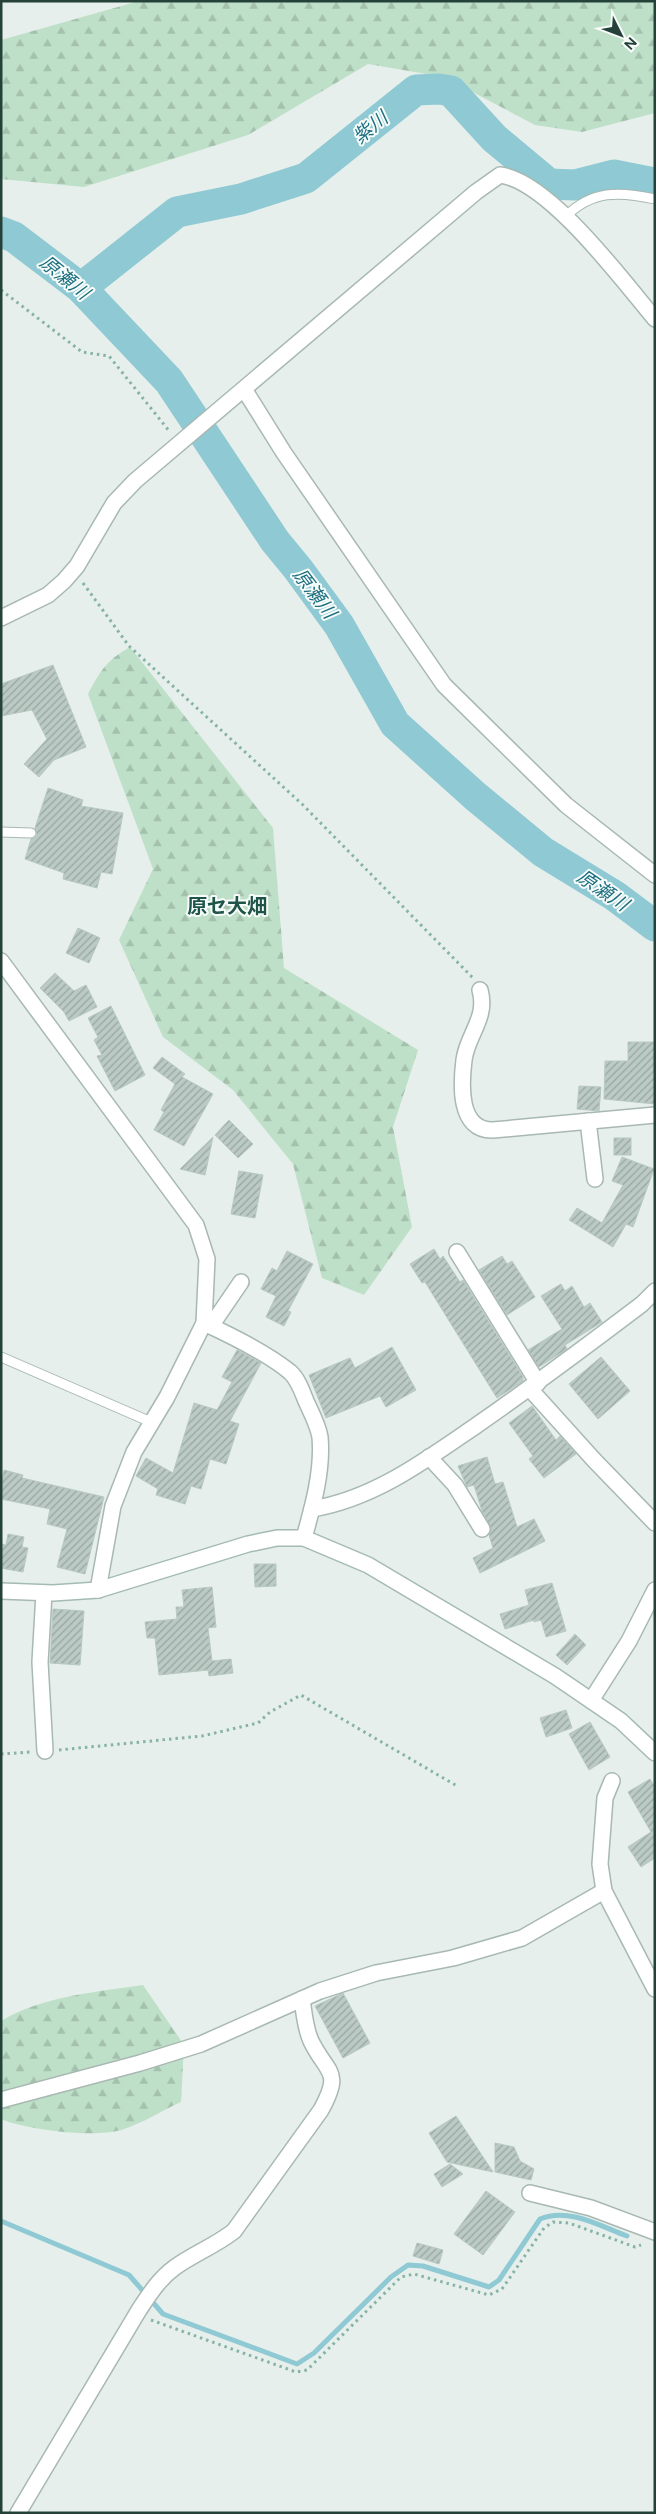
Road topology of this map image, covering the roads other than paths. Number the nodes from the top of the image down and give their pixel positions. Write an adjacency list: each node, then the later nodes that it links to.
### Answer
1 (655, 199): 2 (lane)
2 (565, 217): 3 (street); 4 (street)
3 (655, 319)
4 (241, 391): 5 (street); 8 (street)
5 (1, 618)
6 (1, 832): 7 (lane)
7 (31, 833)
8 (655, 875)
9 (1, 960): 17 (street)
10 (480, 990): 12 (street)
11 (655, 1115): 12 (street)
12 (588, 1121): 13 (street)
13 (595, 1179)
14 (457, 1252): 19 (street)
15 (241, 1282): 17 (street)
16 (655, 1291): 19 (street)
17 (207, 1324): 20 (street); 22 (street)
18 (1, 1357): 20 (lane)
19 (534, 1386): 21 (street); 23 (street)
20 (152, 1422): 26 (street)
21 (429, 1458): 22 (street); 24 (street)
22 (312, 1508): 25 (street)
23 (655, 1523)
24 (482, 1529)
25 (304, 1538): 26 (street); 30 (street)
26 (98, 1590): 29 (street)
27 (655, 1590): 30 (street)
28 (1, 1591): 29 (street)
29 (44, 1593): 31 (street)
30 (592, 1699): 32 (street)
31 (45, 1752)
32 (655, 1753)
33 (612, 1781): 34 (street)
34 (604, 1891): 35 (street); 36 (street)
35 (655, 1989)
36 (302, 1999): 37 (street); 40 (street)
37 (1, 2100)
38 (530, 2193): 39 (street)
39 (655, 2232)
40 (18, 2513)

